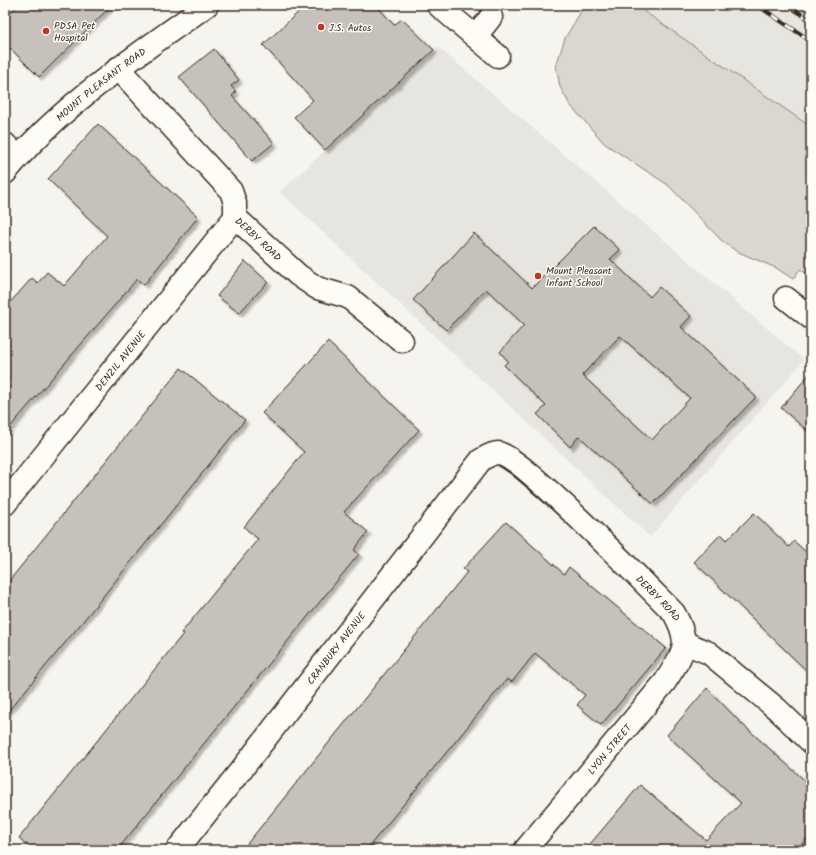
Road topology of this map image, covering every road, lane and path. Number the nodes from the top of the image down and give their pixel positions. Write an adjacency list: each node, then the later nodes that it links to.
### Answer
1 (207, 5): 6 (street, MOUNT PLEASANT ROAD)
2 (438, 5): 4 (street)
3 (491, 18): 4 (street)
4 (476, 36): 5 (street)
5 (498, 56)
6 (118, 68): 7 (street, MOUNT PLEASANT ROAD); 8 (street, DERBY ROAD)
7 (9, 158)
8 (235, 217): 11 (street, DERBY ROAD); 13 (street, DENZIL AVENUE)
9 (786, 298): 10 (street)
10 (811, 318)
11 (402, 341)
12 (499, 453): 14 (street, DERBY ROAD); 16 (street, CRANBURY AVENUE)
13 (5, 504)
14 (684, 643): 15 (street); 17 (street, LYON STREET)
15 (811, 742)
16 (177, 850)
17 (525, 850)

